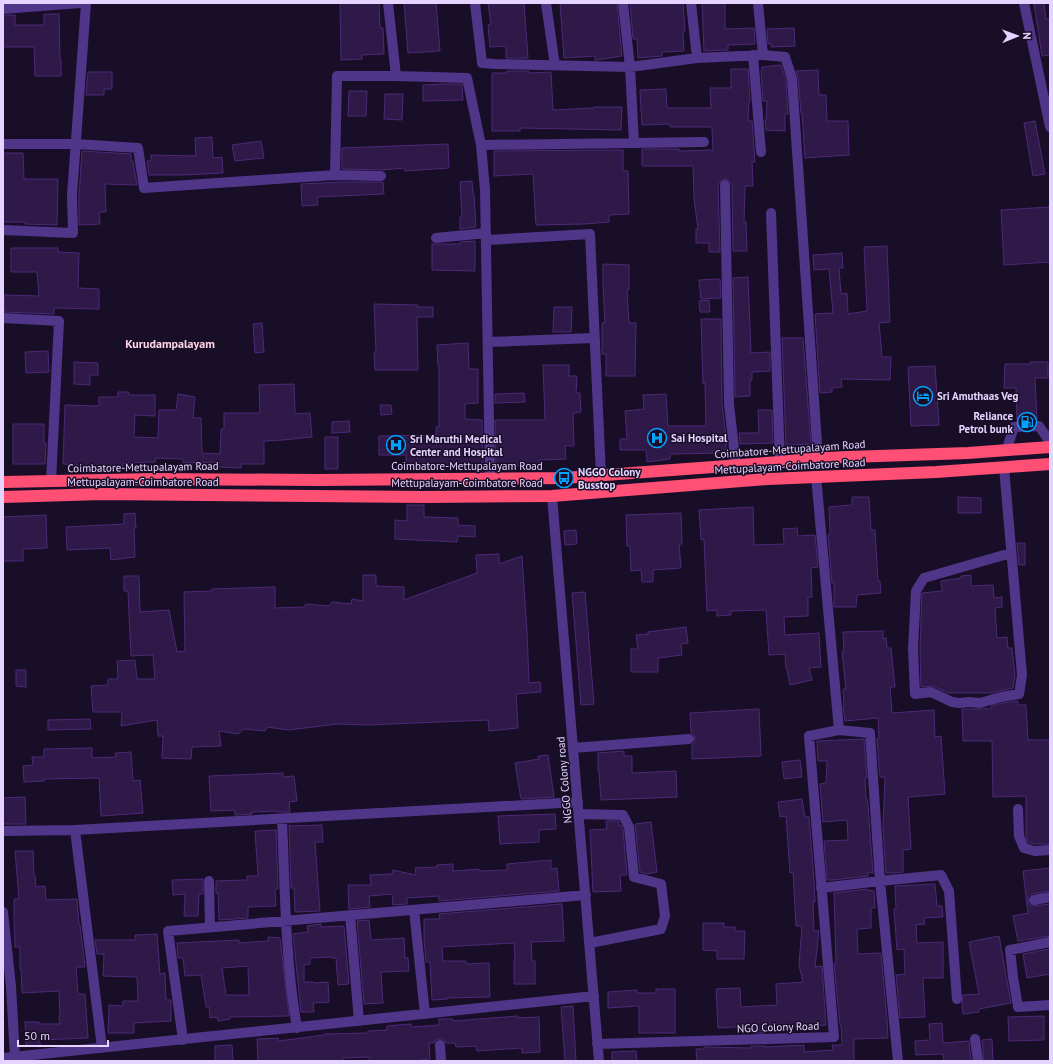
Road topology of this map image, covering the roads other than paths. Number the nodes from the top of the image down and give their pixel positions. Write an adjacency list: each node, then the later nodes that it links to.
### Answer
1 (80, 3): 10 (street)
2 (86, 3): 20 (street)
3 (388, 3): 15 (street)
4 (475, 3): 13 (street)
5 (546, 3): 13 (street)
6 (624, 3): 14 (street)
7 (691, 3): 12 (street)
8 (758, 3): 11 (street)
9 (1024, 3): 16 (street)
10 (3, 9)
11 (758, 55): 12 (street); 22 (street); 35 (street)
12 (697, 58): 14 (street)
13 (555, 66): 14 (street)
14 (630, 67): 18 (street)
15 (396, 76): 21 (street); 23 (street)
16 (1050, 127)
17 (704, 142): 18 (street)
18 (634, 143): 21 (street)
19 (3, 144): 20 (street)
20 (76, 144): 23 (street); 27 (street)
21 (481, 144): 28 (street)
22 (761, 152)
23 (336, 175): 24 (street)
24 (381, 176)
25 (725, 185): 38 (street)
26 (771, 213): 36 (street)
27 (3, 230)
28 (487, 237): 29 (street); 31 (street); 32 (street)
29 (436, 238)
30 (3, 318): 44 (street)
31 (594, 338): 32 (street); 40 (street)
32 (488, 342): 43 (street)
33 (1050, 446): 34 (highway, Coimbatore-Mettupalayam Road); 34 (street)
34 (1006, 451): 35 (highway, Coimbatore-Mettupalayam Road)
35 (818, 458): 36 (highway, Coimbatore-Mettupalayam Road)
36 (780, 462): 38 (highway, Coimbatore-Mettupalayam Road)
37 (1050, 464): 39 (highway, Mettupalayam-Coimbatore Road)
38 (736, 466): 40 (highway, Coimbatore-Mettupalayam Road)
39 (1004, 467): 41 (highway, Mettupalayam-Coimbatore Road); 48 (street)
40 (600, 476): 42 (highway, Coimbatore-Mettupalayam Road)
41 (816, 476): 46 (highway, Mettupalayam-Coimbatore Road); 49 (street)
42 (551, 478): 43 (highway, Coimbatore-Mettupalayam Road); 46 (highway)
43 (490, 479): 44 (highway, Coimbatore-Mettupalayam Road)
44 (51, 481): 45 (highway, Coimbatore-Mettupalayam Road)
45 (3, 482)
46 (552, 496): 47 (highway, Mettupalayam-Coimbatore Road); 51 (street, NGGO Colony road)
47 (3, 497)
48 (1011, 553): 48 (street)
49 (839, 730): 60 (street); 61 (street)
50 (688, 739): 51 (street)
51 (574, 748): 52 (street, NGGO Colony road)
52 (578, 802): 54 (street, NGGO Colony road); 55 (street)
53 (1018, 809): 58 (street)
54 (579, 814): 62 (street, NGGO Colony road); 71 (street)
55 (282, 819): 56 (street); 68 (street)
56 (75, 830): 57 (street); 82 (street)
57 (3, 831)
58 (1050, 850)
59 (209, 881): 69 (street)
60 (880, 881): 61 (street); 73 (street); 87 (street)
61 (821, 888): 80 (street, NGO Colony Road)
62 (586, 895): 65 (street); 71 (street, NGGO Colony road)
63 (1050, 897): 64 (street)
64 (1034, 900)
65 (414, 910): 67 (street); 75 (street)
66 (3, 912): 84 (street)
67 (350, 915): 68 (street); 76 (street)
68 (286, 921): 69 (street); 77 (street)
69 (210, 927): 79 (street)
70 (1050, 942): 74 (street)
71 (590, 943): 72 (street, NGGO Colony road)
72 (594, 996): 75 (street); 80 (street, NGGO Colony road)
73 (957, 999)
74 (1050, 1005)
75 (425, 1014): 76 (street)
76 (359, 1021): 77 (street)
77 (297, 1028): 79 (street)
78 (975, 1039): 88 (street)
79 (183, 1040): 82 (street)
80 (597, 1044): 86 (street, NGGO Colony road)
81 (440, 1045): 85 (street)
82 (102, 1048): 84 (street)
83 (3, 1058): 84 (street)
84 (15, 1058)
85 (441, 1061)
86 (599, 1061)
87 (898, 1061)
88 (978, 1061)

